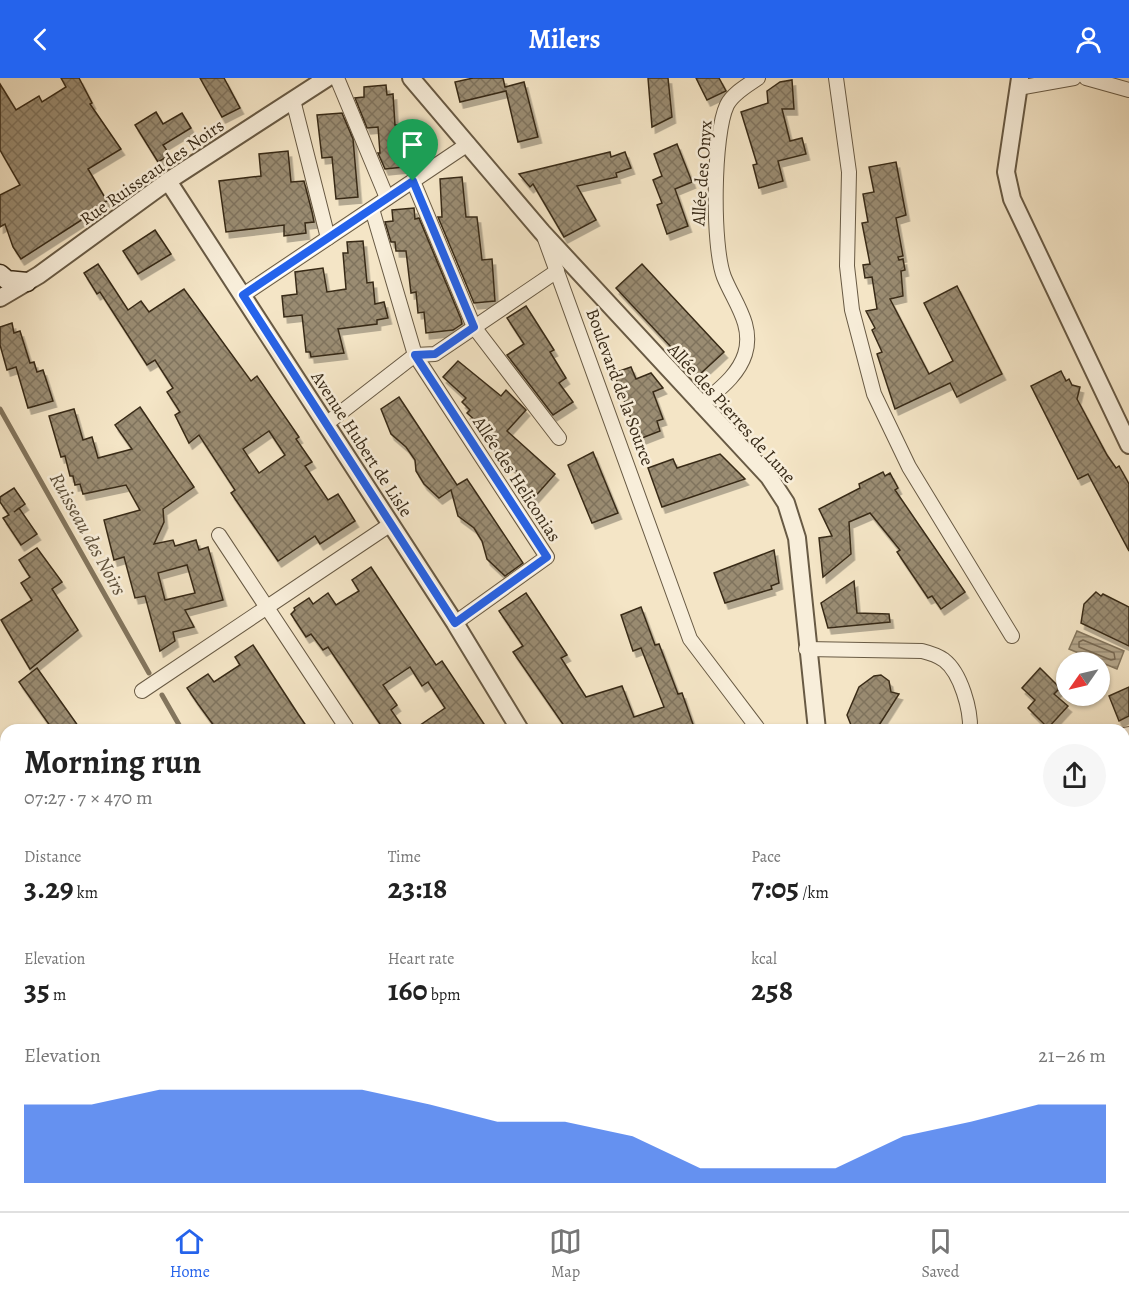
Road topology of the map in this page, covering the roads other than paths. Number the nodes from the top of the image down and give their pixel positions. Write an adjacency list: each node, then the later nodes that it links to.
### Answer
1 (327, 78): 10 (street, Rue Ruisseau des Noirs)
2 (337, 78): 14 (street)
3 (411, 78): 11 (street, Boulevard de la Source)
4 (758, 78): 25 (street, Allée des Onyx)
5 (836, 78): 33 (street)
6 (1074, 78): 8 (street)
7 (1086, 78): 9 (street)
8 (1019, 83): 28 (street)
9 (1129, 90)
10 (292, 100): 12 (street, Rue Ruisseau des Noirs); 17 (street)
11 (468, 144): 13 (street); 16 (street, Boulevard de la Source)
12 (168, 181): 20 (street, Rue Ruisseau des Noirs); 21 (street, Avenue Hubert de Lisle)
13 (413, 181): 14 (street); 23 (street)
14 (387, 198): 15 (street)
15 (372, 209): 17 (street); 24 (street, Allée des Heliconias)
16 (542, 232): 18 (street, Boulevard de la Source); 25 (street, Allée des Pierres de Lune)
17 (328, 238): 21 (street)
18 (557, 272): 23 (street); 38 (street, Boulevard de la Source)
19 (0, 274): 20 (main road)
20 (27, 282): 22 (street, Rue Ruisseau des Noirs)
21 (243, 295): 26 (street, Avenue Hubert de Lisle)
22 (0, 298)
23 (474, 327): 24 (street); 27 (street)
24 (415, 355): 26 (street); 32 (street, Allée des Heliconias)
25 (701, 405): 34 (street, Allée des Pierres de Lune)
26 (326, 424): 29 (street, Avenue Hubert de Lisle)
27 (560, 438)
28 (1129, 445)
29 (391, 524): 31 (street); 32 (street, Avenue Hubert de Lisle)
30 (219, 535): 31 (street)
31 (267, 606): 35 (street); 36 (street)
32 (455, 623): 37 (street, Avenue Hubert de Lisle)
33 (1012, 636)
34 (806, 649): 39 (street, Allée des Pierres de Lune); 40 (street)
35 (142, 691)
36 (344, 724)
37 (516, 724)
38 (754, 724)
39 (816, 724)
40 (972, 724)

